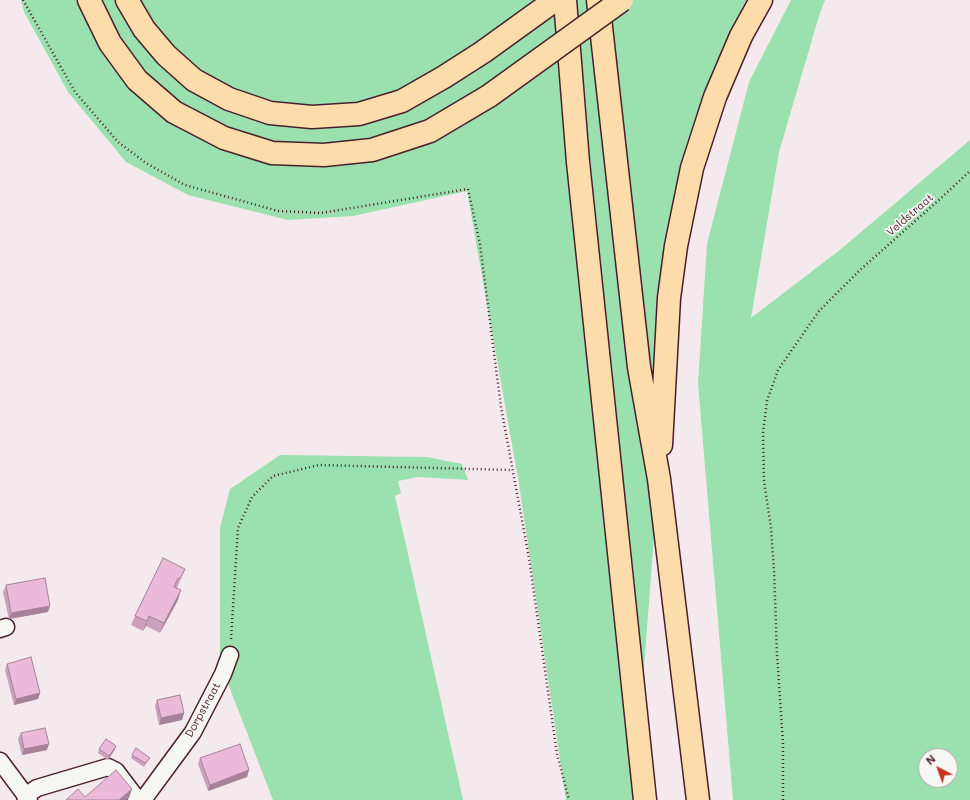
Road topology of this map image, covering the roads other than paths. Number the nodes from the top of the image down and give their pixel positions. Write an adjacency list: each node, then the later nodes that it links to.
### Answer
1 (89, 0): 6 (highway, bridge)
2 (127, 0): 3 (highway)
3 (556, 0)
4 (565, 0): 14 (highway)
5 (598, 0): 8 (highway)
6 (622, 0)
7 (761, 0): 8 (highway)
8 (658, 478): 15 (highway)
9 (230, 655): 13 (street, Dorpstraat)
10 (0, 761): 11 (street)
11 (27, 798): 12 (street)
12 (138, 800)
13 (143, 800)
14 (645, 800)
15 (698, 800)

